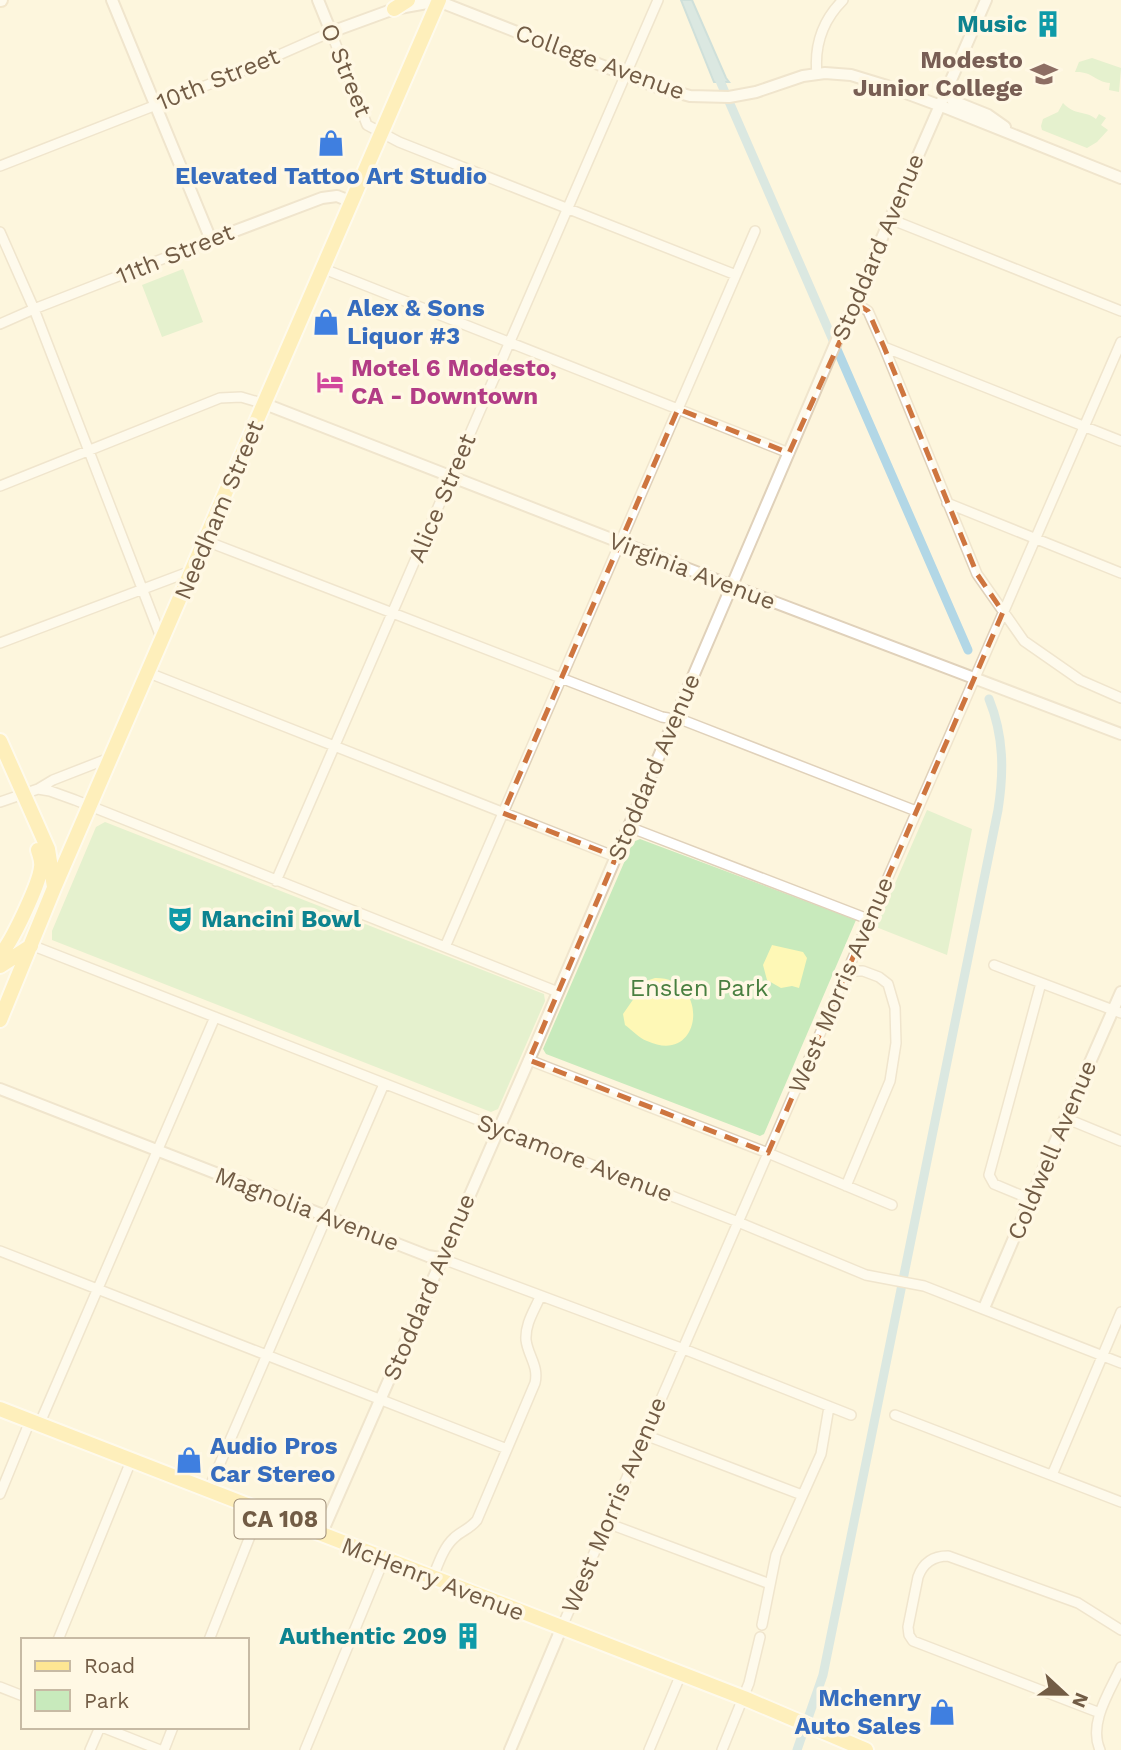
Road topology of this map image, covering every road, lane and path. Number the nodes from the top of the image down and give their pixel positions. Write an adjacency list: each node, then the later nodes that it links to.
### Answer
1 (112, 0): 13 (street)
2 (317, 0): 9 (street, O Street)
3 (408, 0): 8 (main road)
4 (439, 0): 8 (street, 10th Street); 11 (street, College Avenue); 15 (main road, Needham Street)
5 (658, 0): 11 (street, Alice Street)
6 (843, 0): 10 (street)
7 (986, 0): 12 (street, Stoddard Avenue)
8 (394, 9): 9 (street, 10th Street)
9 (331, 32): 13 (street, 10th Street); 15 (street, O Street)
10 (817, 74): 11 (street, College Avenue); 14 (street, College Avenue)
11 (626, 75): 20 (street, Alice Street)
12 (946, 92): 14 (street, Stoddard Avenue); 16 (street)
13 (156, 104): 17 (street, 10th Street); 24 (street)
14 (940, 106): 16 (street, College Avenue); 21 (street, Stoddard Avenue)
15 (382, 135): 19 (main road, Needham Street); 20 (street)
16 (1018, 137): 18 (street, College Avenue)
17 (0, 166)
18 (1121, 178)
19 (352, 202): 24 (street, 11th Street); 25 (main road, Needham Street)
20 (568, 209): 26 (street); 32 (street, Alice Street)
21 (890, 219): 27 (street, Stoddard Avenue); 29 (street)
22 (755, 231): 26 (street)
23 (0, 232): 28 (street)
24 (211, 240): 28 (street, 11th Street)
25 (324, 269): 32 (street); 34 (main road, Needham Street)
26 (736, 275): 35 (street)
27 (857, 304): 33 (street); 39 (street, Stoddard Avenue)
28 (34, 309): 30 (street, 11th Street); 38 (street)
29 (1121, 311)
30 (0, 324)
31 (1121, 342): 36 (street, West Morris Avenue)
32 (509, 343): 35 (street); 40 (street, Alice Street)
33 (884, 347): 36 (street); 42 (street)
34 (265, 404): 38 (street); 40 (street, Virginia Avenue); 44 (main road, Needham Street)
35 (678, 409): 39 (street); 45 (street)
36 (1084, 426): 37 (street); 43 (street, West Morris Avenue)
37 (1121, 441)
38 (89, 451): 41 (street); 49 (street)
39 (789, 453): 48 (street, Stoddard Avenue)
40 (451, 477): 45 (street, Virginia Avenue); 51 (street, Alice Street)
41 (0, 486)
42 (947, 503): 43 (street); 50 (street)
43 (1035, 539): 47 (street); 50 (street, West Morris Avenue)
44 (206, 541): 46 (main road, Needham Street); 51 (street)
45 (620, 543): 48 (street, Virginia Avenue); 55 (street)
46 (194, 570): 49 (street); 52 (main road, Needham Street)
47 (1121, 573)
48 (732, 586): 56 (street, Virginia Avenue); 58 (street, Stoddard Avenue)
49 (143, 590): 52 (street); 53 (street)
50 (1003, 612): 56 (street, West Morris Avenue); 57 (street)
51 (392, 613): 55 (street); 61 (street, Alice Street)
52 (162, 641): 54 (main road, Needham Street)
53 (0, 643)
54 (149, 673): 61 (street); 62 (main road, Needham Street)
55 (561, 678): 58 (street); 68 (street)
56 (974, 678): 59 (street, Virginia Avenue); 67 (street, West Morris Avenue)
57 (1121, 698)
58 (675, 719): 67 (street); 69 (street, Stoddard Avenue)
59 (1121, 734)
60 (0, 741): 64 (main road)
61 (334, 747): 68 (street); 72 (street, Alice Street)
62 (112, 757): 63 (street); 66 (main road, Needham Street)
63 (38, 789): 64 (street); 66 (street)
64 (22, 793): 65 (street); 70 (main road)
65 (0, 802)
66 (91, 807): 72 (street); 73 (main road, Needham Street)
67 (915, 811): 74 (street, West Morris Avenue)
68 (503, 813): 71 (street); 76 (street)
69 (629, 827): 71 (street, Stoddard Avenue); 74 (street)
70 (39, 829): 73 (main road); 77 (main road)
71 (616, 857): 82 (street, Stoddard Avenue)
72 (276, 881): 76 (street)
73 (54, 888): 75 (main road, Needham Street)
74 (869, 919): 80 (street, West Morris Avenue)
75 (31, 945): 79 (main road); 84 (main road, Needham Street); 86 (street, Sycamore Avenue)
76 (444, 947): 82 (street)
77 (0, 954)
78 (994, 965): 81 (street)
79 (0, 966)
80 (847, 971): 94 (street, West Morris Avenue); 95 (street)
81 (1041, 983): 85 (street); 96 (street)
82 (558, 992): 87 (street, Stoddard Avenue)
83 (1121, 992): 85 (street, Coldwell Avenue)
84 (1, 1010)
85 (1117, 1012): 90 (street, Coldwell Avenue)
86 (215, 1017): 88 (street, Sycamore Avenue); 93 (street)
87 (529, 1060): 91 (street, Stoddard Avenue); 94 (street)
88 (384, 1084): 91 (street, Sycamore Avenue); 98 (street)
89 (0, 1089): 93 (street, Magnolia Avenue)
90 (1065, 1118): 92 (street); 96 (street, Coldwell Avenue)
91 (498, 1127): 99 (street, Sycamore Avenue); 101 (street, Stoddard Avenue)
92 (1121, 1141)
93 (158, 1151): 98 (street, Magnolia Avenue); 102 (street)
94 (768, 1153): 95 (street); 99 (street, West Morris Avenue)
95 (846, 1186): 97 (street)
96 (1030, 1199): 104 (street, Coldwell Avenue)
97 (892, 1205)
98 (326, 1217): 101 (street, Magnolia Avenue); 107 (street)
99 (738, 1222): 104 (street, Sycamore Avenue); 106 (street, West Morris Avenue)
100 (0, 1251): 102 (street)
101 (440, 1258): 103 (street, Magnolia Avenue); 110 (street, Stoddard Avenue)
102 (97, 1288): 107 (street); 115 (street)
103 (540, 1297): 106 (street, Magnolia Avenue); 117 (street)
104 (984, 1308): 108 (street, Sycamore Avenue)
105 (1121, 1312): 108 (street)
106 (681, 1348): 111 (street, Magnolia Avenue); 116 (street, West Morris Avenue)
107 (266, 1356): 110 (street); 120 (street)
108 (1102, 1356): 109 (street, Sycamore Avenue); 119 (street)
109 (1121, 1363)
110 (380, 1399): 117 (street); 126 (street, Stoddard Avenue)
111 (829, 1407): 113 (street, Magnolia Avenue); 122 (street)
112 (0, 1409): 115 (main road, McHenry Avenue / CA 108)
113 (851, 1415)
114 (895, 1415): 119 (street)
115 (34, 1423): 118 (main road, McHenry Avenue / CA 108); 121 (street)
116 (645, 1435): 122 (street); 125 (street, West Morris Avenue)
117 (507, 1449): 128 (street)
118 (131, 1461): 120 (main road, McHenry Avenue / CA 108); 134 (street)
119 (1052, 1475): 123 (street)
120 (208, 1491): 124 (main road, McHenry Avenue / CA 108)
121 (0, 1494)
122 (802, 1495): 129 (street)
123 (1121, 1502)
124 (260, 1511): 126 (main road, McHenry Avenue / CA 108); 135 (street)
125 (607, 1523): 129 (street); 131 (street, West Morris Avenue)
126 (321, 1535): 127 (main road, McHenry Avenue / CA 108)
127 (384, 1559): 128 (main road, McHenry Avenue / CA 108); 147 (street)
128 (432, 1579): 131 (main road, McHenry Avenue / CA 108)
129 (770, 1584): 130 (street)
130 (762, 1625)
131 (561, 1629): 137 (main road, McHenry Avenue / CA 108); 148 (street)
132 (1121, 1630): 141 (street)
133 (760, 1637): 140 (street)
134 (59, 1638)
135 (210, 1638)
136 (1121, 1667): 141 (street)
137 (681, 1674): 140 (main road, McHenry Avenue / CA 108); 149 (street)
138 (0, 1687): 139 (street)
139 (21, 1695)
140 (744, 1698): 150 (street); 151 (main road, McHenry Avenue / CA 108)
141 (1100, 1713): 152 (street)
142 (100, 1729): 145 (street)
143 (106, 1729): 146 (street)
144 (172, 1729): 146 (street)
145 (90, 1750)
146 (162, 1750)
147 (305, 1750)
148 (510, 1750)
149 (649, 1750)
150 (722, 1750)
151 (866, 1750)
152 (1100, 1750)

